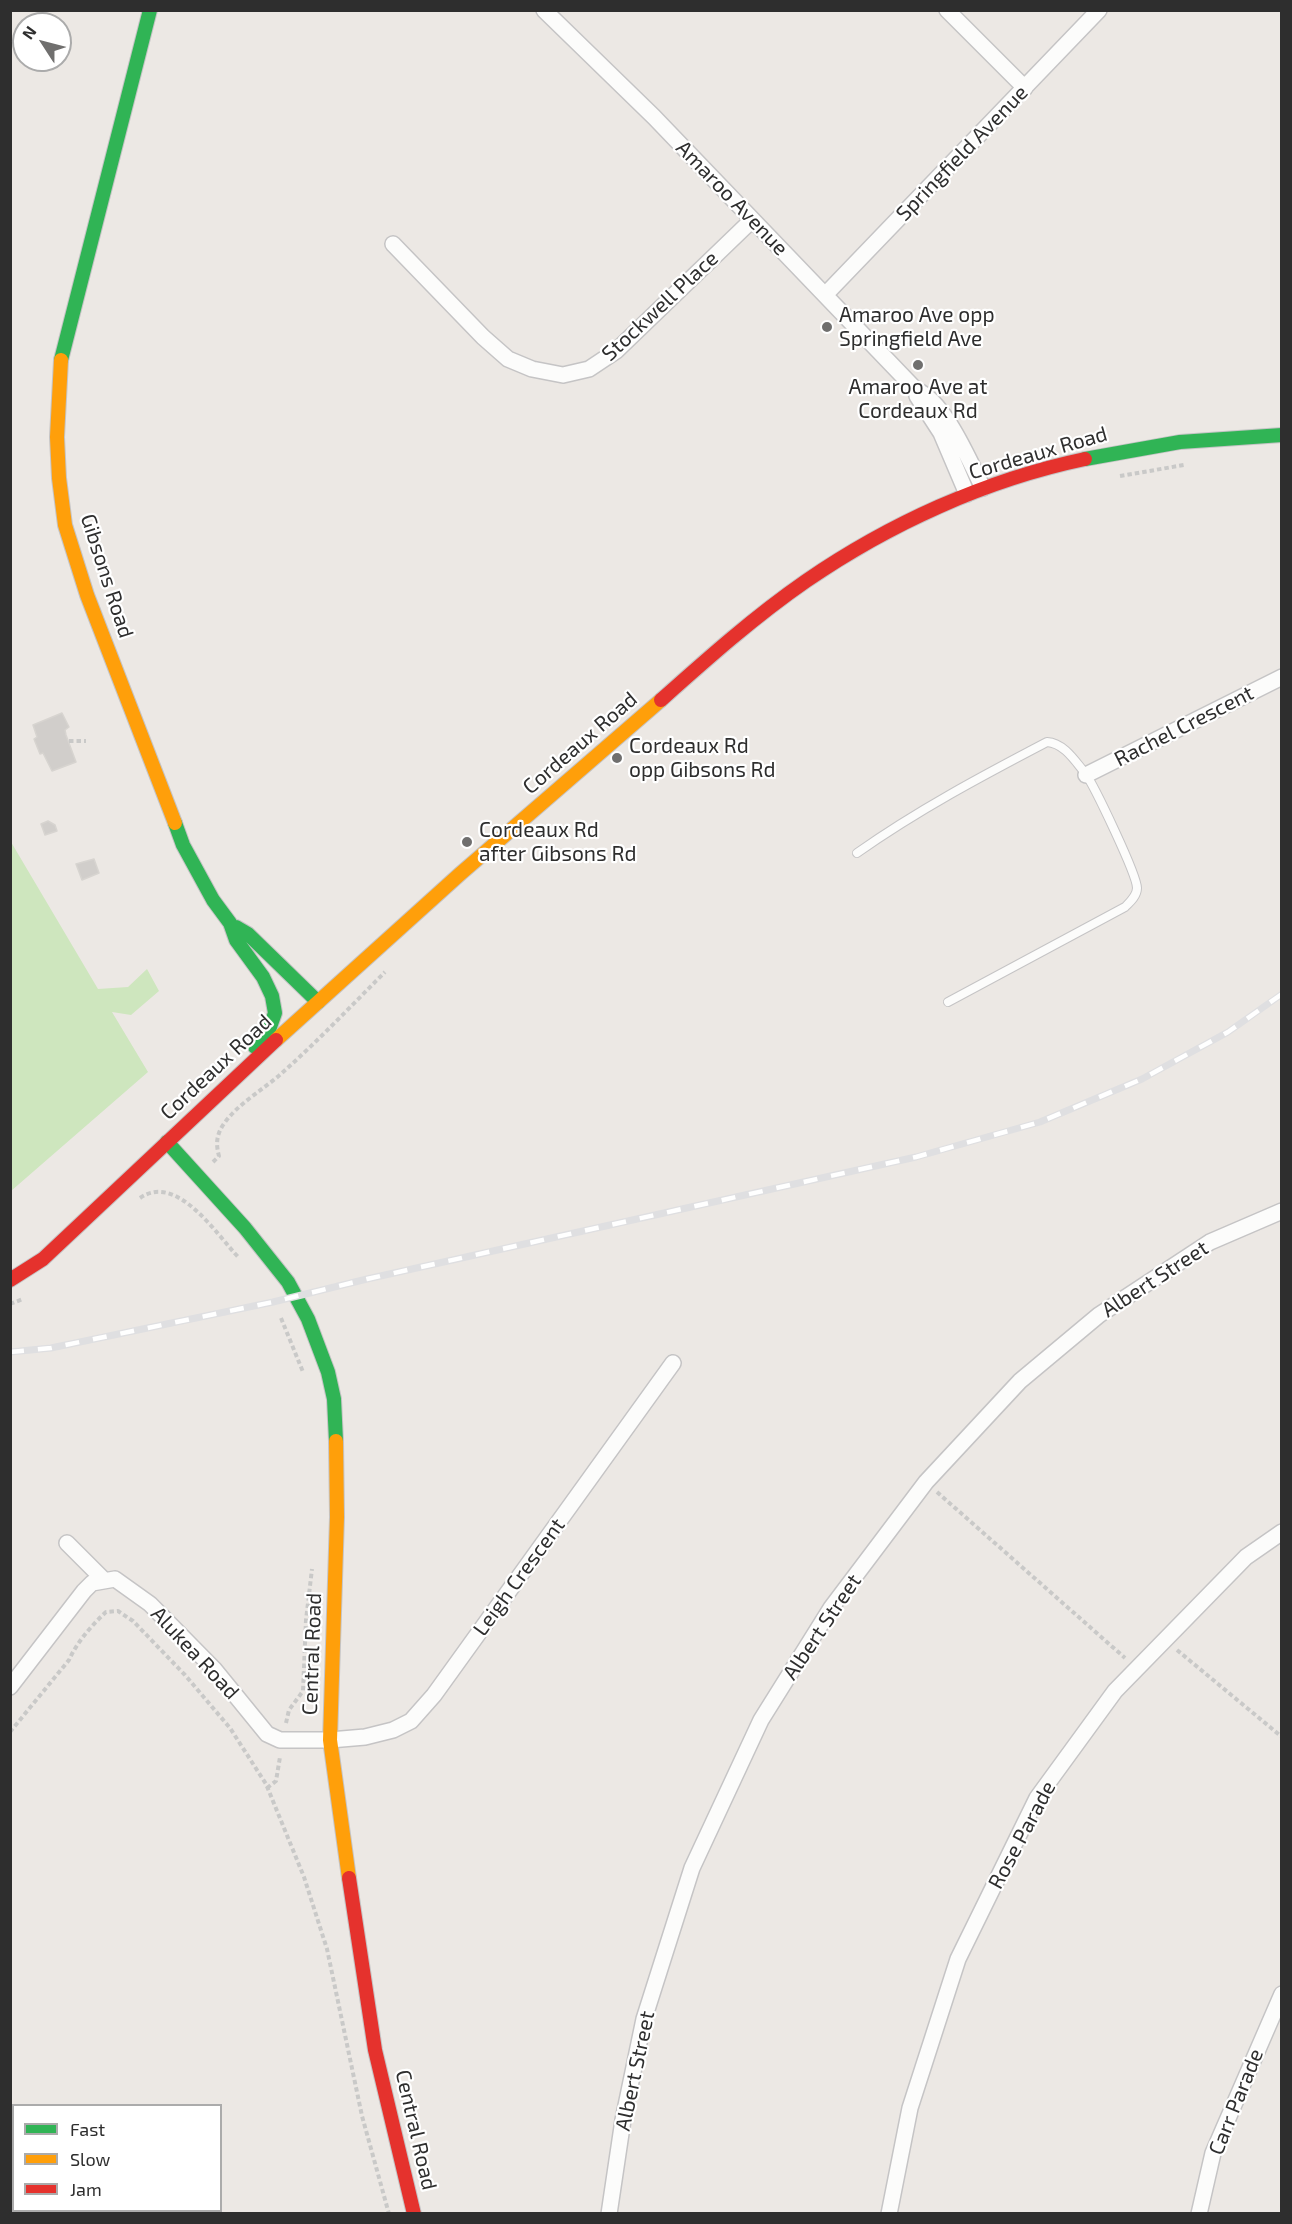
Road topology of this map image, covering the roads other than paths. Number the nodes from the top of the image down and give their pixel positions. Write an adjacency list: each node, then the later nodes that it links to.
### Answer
1 (150, 10): 16 (main road, Gibsons Road)
2 (544, 10): 6 (street, Amaroo Avenue)
3 (947, 10): 5 (street)
4 (1099, 10): 5 (street, Springfield Avenue)
5 (1025, 88): 8 (street, Springfield Avenue)
6 (752, 220): 7 (street, Stockwell Place); 8 (street, Amaroo Avenue)
7 (393, 244)
8 (825, 295): 9 (street, Amaroo Avenue)
9 (916, 390): 11 (street, Amaroo Avenue); 12 (street, Amaroo Avenue)
10 (1281, 435): 11 (main road, Cordeaux Road)
11 (983, 488): 12 (main road, Cordeaux Road)
12 (967, 494): 17 (main road, Cordeaux Road)
13 (1281, 677): 14 (street, Rachel Crescent)
14 (1086, 775): 15 (lane); 18 (lane)
15 (857, 853)
16 (230, 923): 17 (main road, Gibsons Road); 19 (main road, Gibsons Road)
17 (318, 1002): 19 (main road, Cordeaux Road)
18 (948, 1002)
19 (212, 1099): 20 (main road, Cordeaux Road)
20 (167, 1142): 22 (main road, Cordeaux Road); 28 (main road, Central Road)
21 (1281, 1211): 31 (street, Albert Street)
22 (10, 1280)
23 (673, 1364): 28 (street, Leigh Crescent)
24 (1281, 1532): 32 (street, Rose Parade)
25 (67, 1543): 26 (street, Alukea Road)
26 (104, 1580): 27 (street); 28 (street, Alukea Road)
27 (10, 1688)
28 (330, 1740): 30 (main road, Central Road)
29 (1281, 1994): 33 (street, Carr Parade)
30 (414, 2214)
31 (609, 2214)
32 (889, 2214)
33 (1199, 2214)

